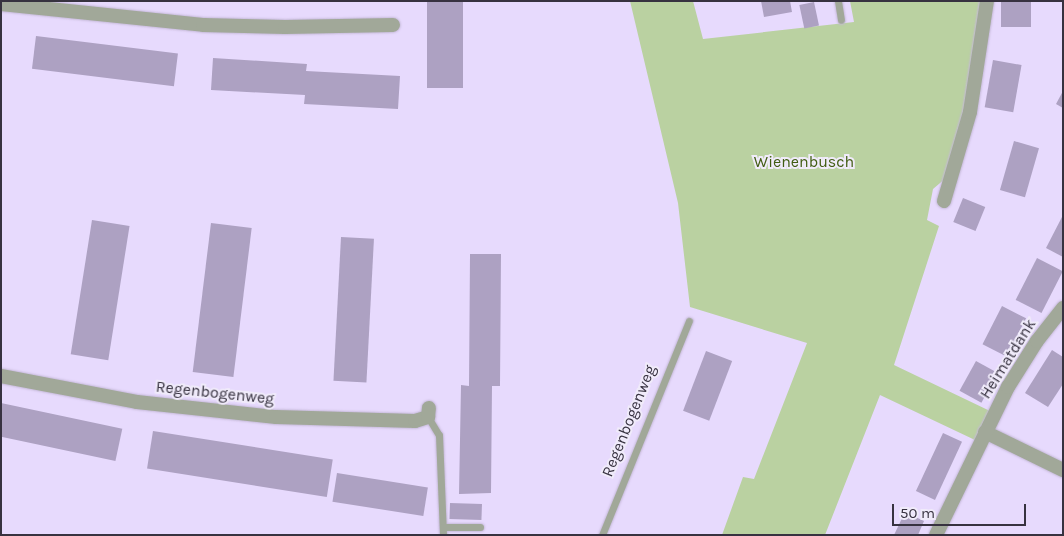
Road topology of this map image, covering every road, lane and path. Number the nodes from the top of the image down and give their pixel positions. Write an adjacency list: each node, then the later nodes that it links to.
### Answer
1 (838, 1): 5 (lane)
2 (987, 1): 7 (street)
3 (1, 4): 4 (street)
4 (52, 6): 6 (street)
5 (841, 20)
6 (393, 25)
7 (944, 201)
8 (1063, 308): 12 (street, Heimatdank)
9 (689, 321): 16 (lane, Regenbogenweg)
10 (1, 376): 11 (street, Regenbogenweg)
11 (428, 413): 15 (lane, Regenbogenweg)
12 (985, 432): 13 (street); 17 (street, Heimatdank)
13 (1063, 470)
14 (480, 527): 15 (lane)
15 (443, 531)
16 (602, 535)
17 (936, 535)

